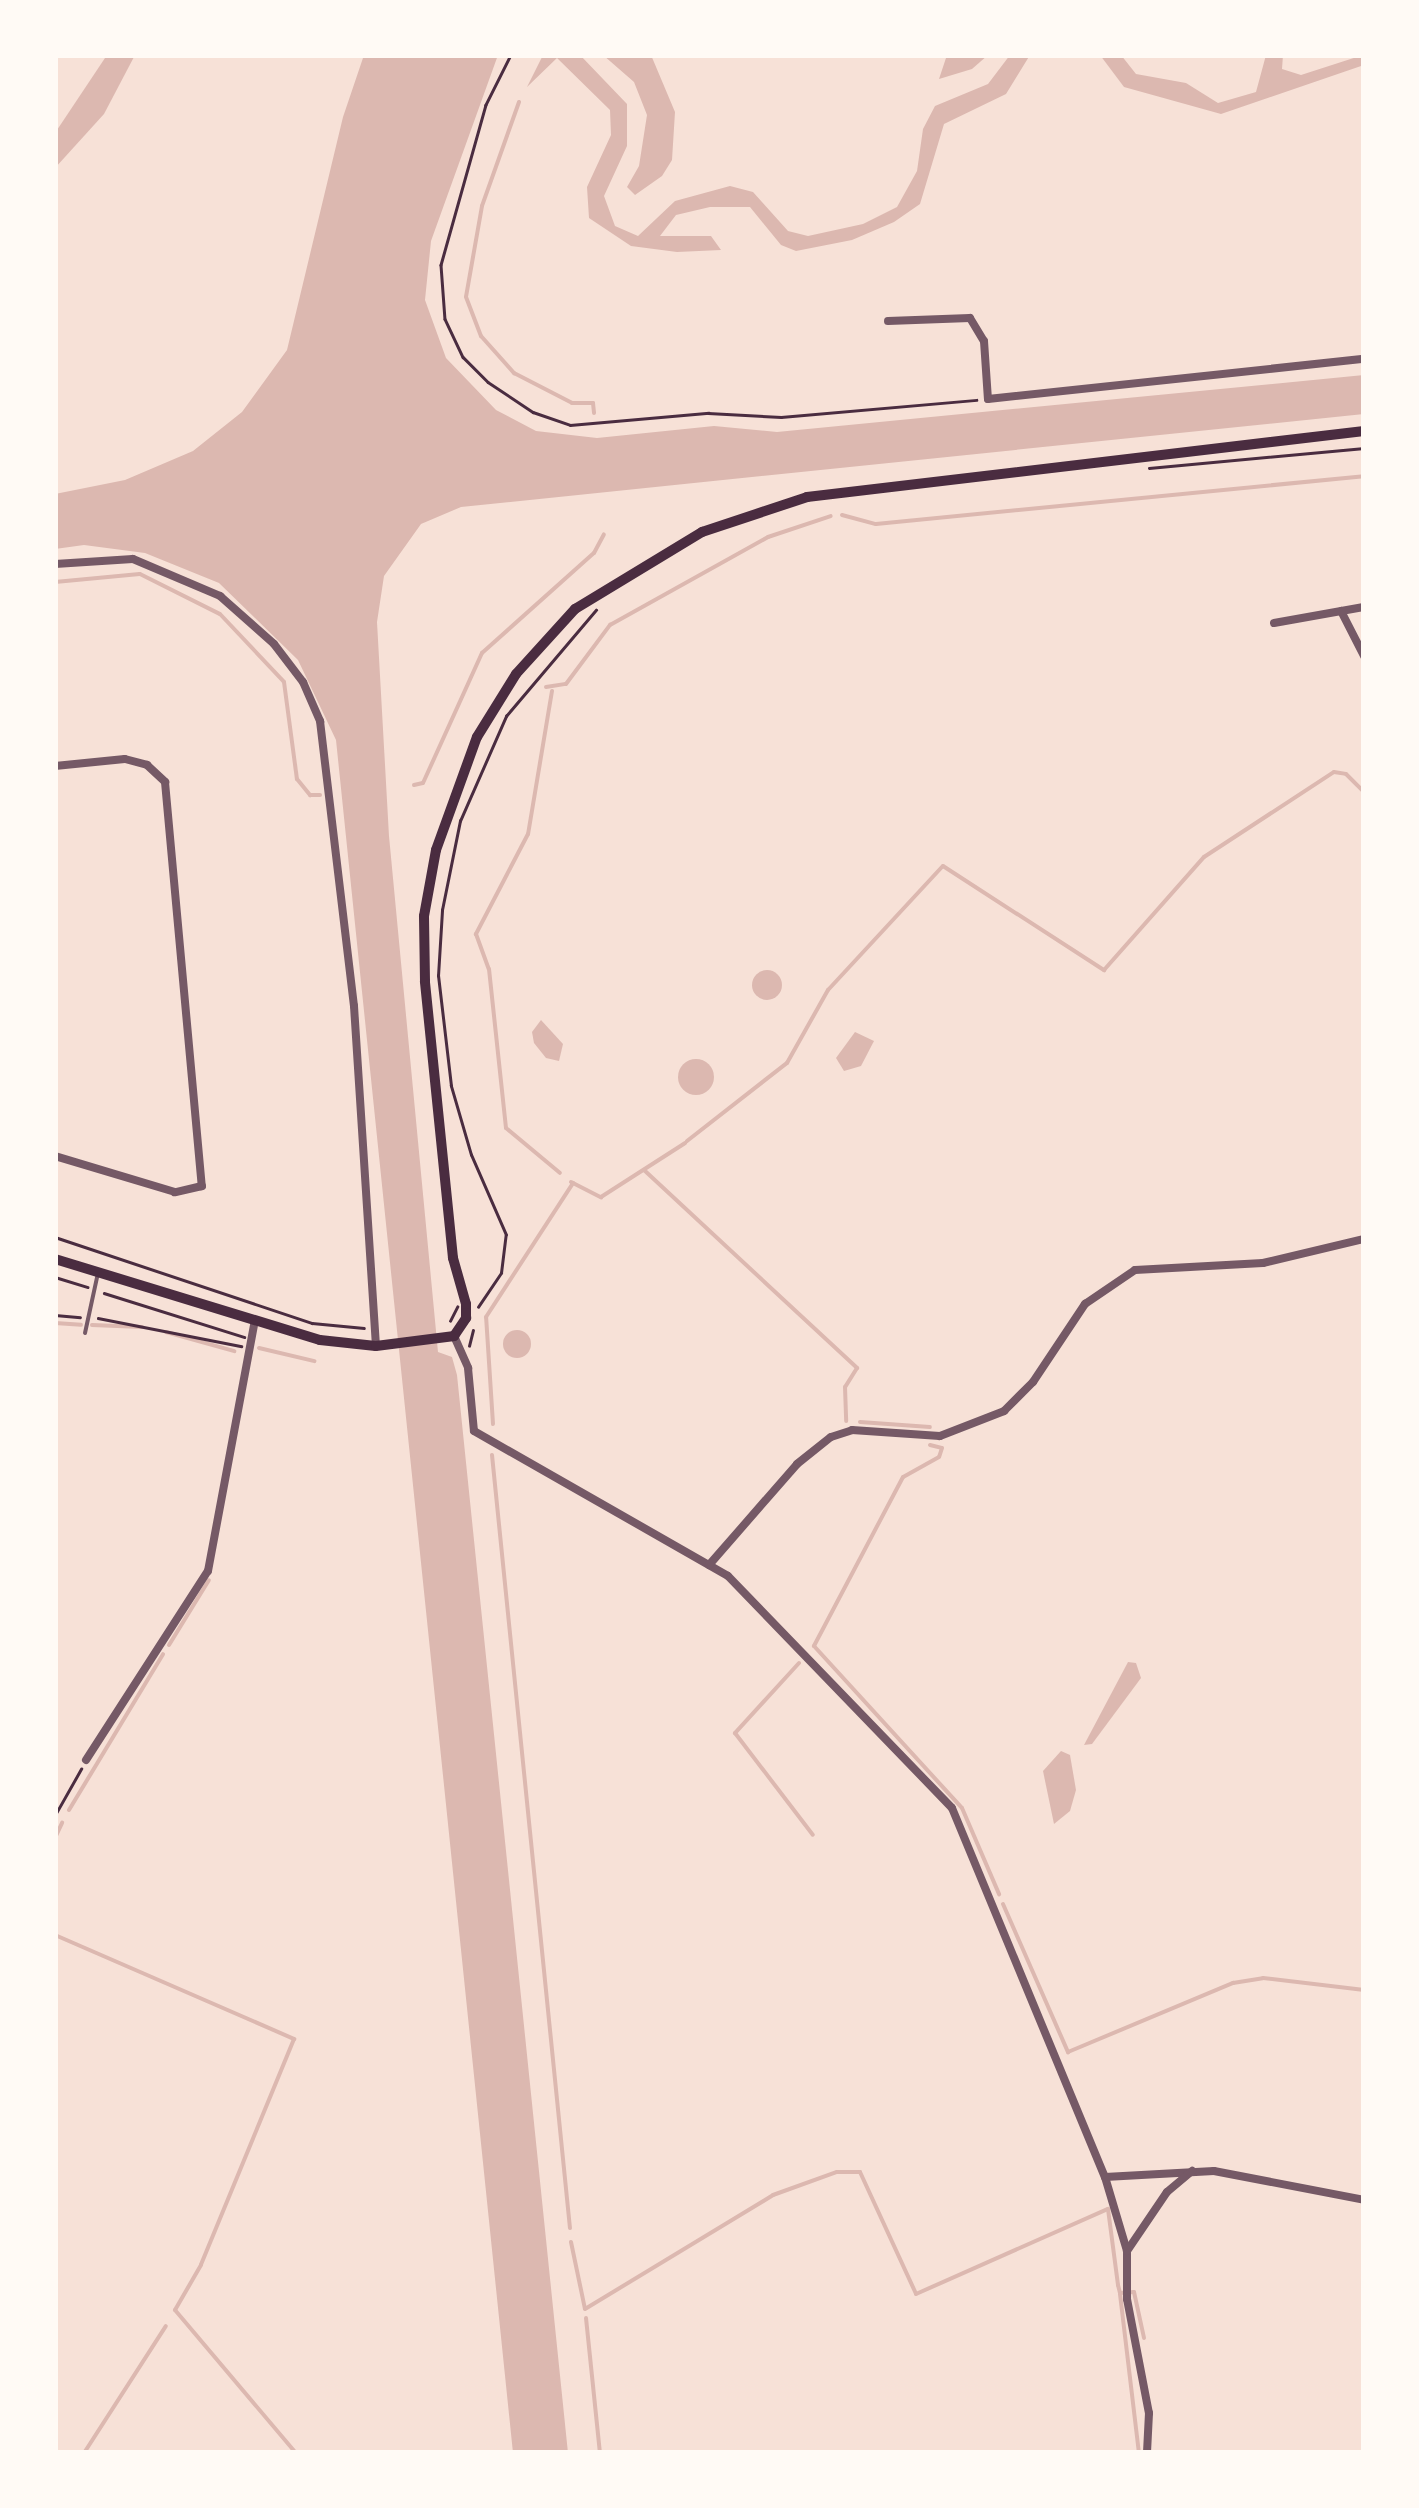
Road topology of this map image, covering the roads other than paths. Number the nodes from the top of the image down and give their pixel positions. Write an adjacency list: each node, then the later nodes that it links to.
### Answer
1 (888, 321): 2 (street)
2 (1364, 359)
3 (1364, 431): 16 (main road)
4 (55, 564): 17 (street)
5 (1364, 607): 6 (street)
6 (1341, 610): 7 (street); 8 (street)
7 (1274, 623)
8 (1364, 656)
9 (55, 766): 10 (street)
10 (55, 1156)
11 (1364, 1239): 18 (street)
12 (55, 1259): 13 (main road)
13 (98, 1272): 14 (main road); 15 (lane)
14 (255, 1320): 17 (main road); 19 (street)
15 (85, 1333)
16 (450, 1338): 17 (main road); 18 (street)
17 (376, 1346)
18 (709, 1565): 21 (street)
19 (86, 1760)
20 (1192, 2171): 21 (street); 22 (street); 23 (street)
21 (1105, 2178): 23 (street)
22 (1364, 2200)
23 (1127, 2251): 24 (street)
24 (1147, 2453)

